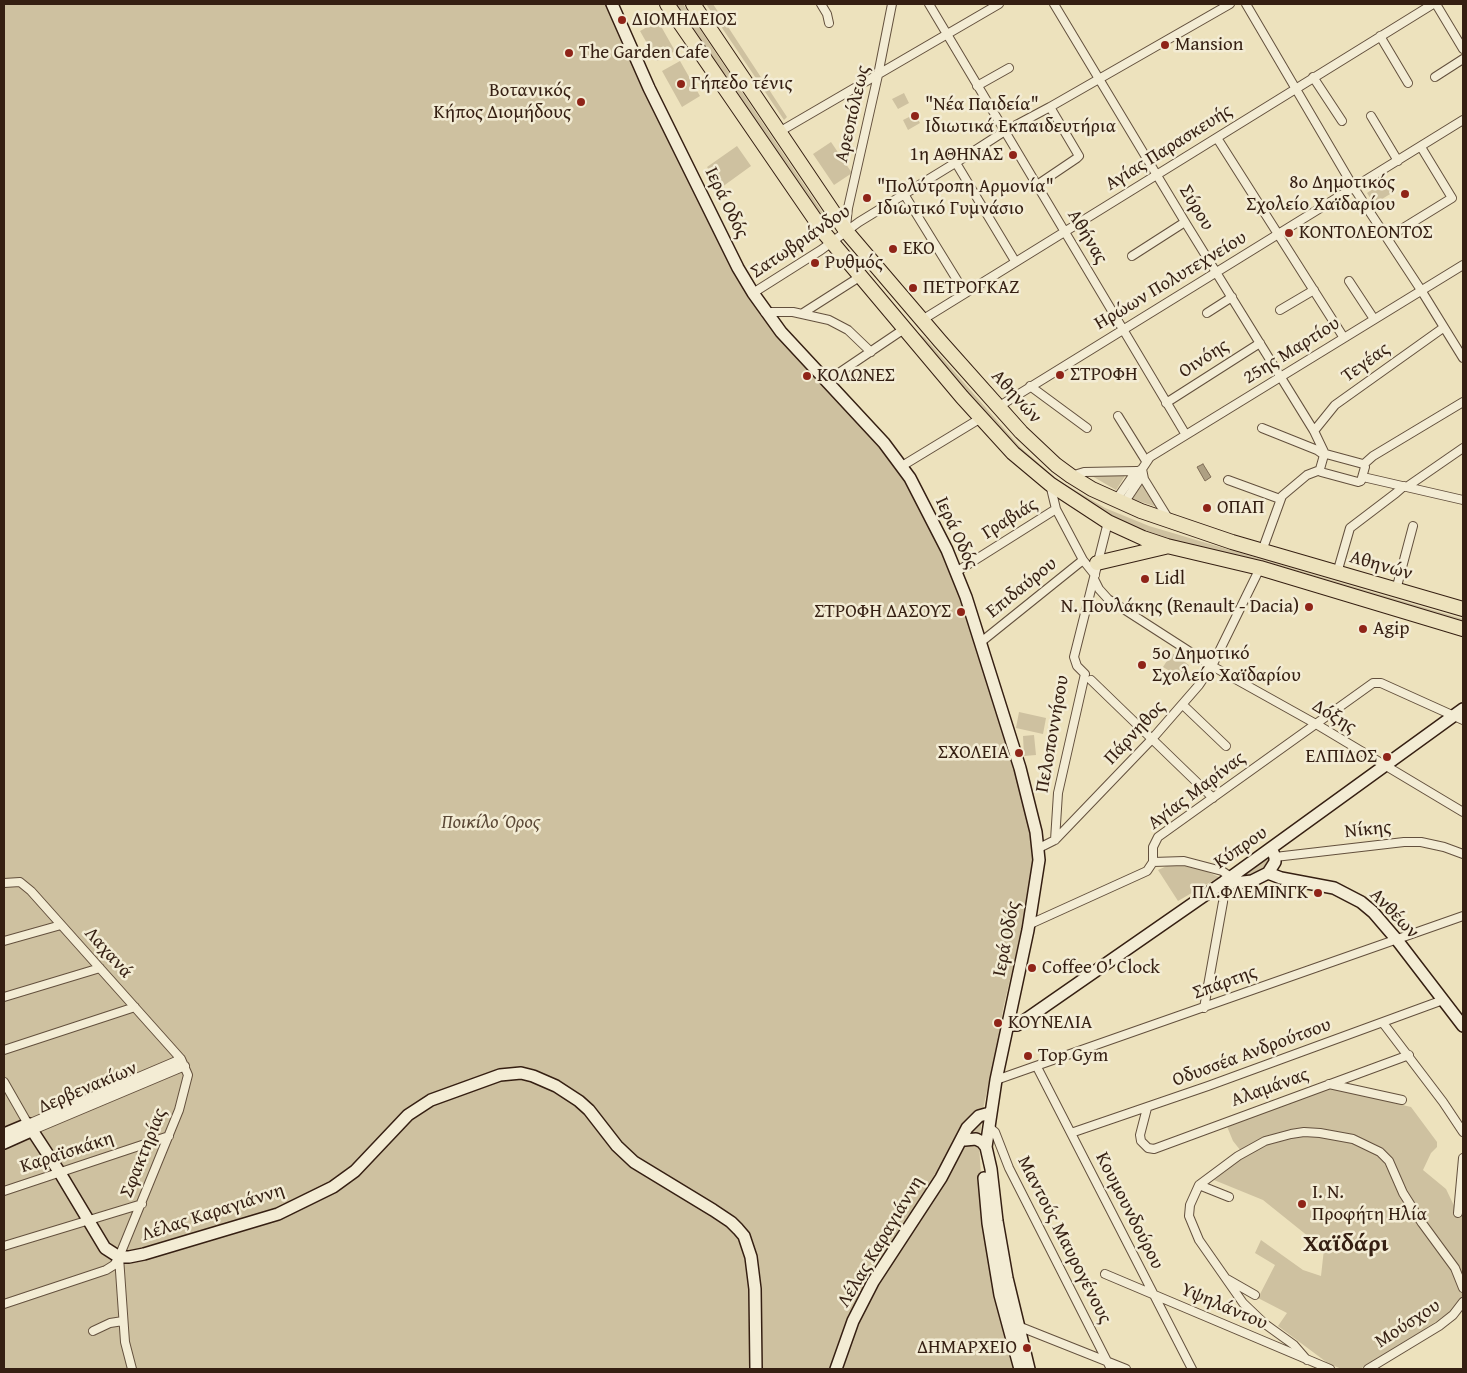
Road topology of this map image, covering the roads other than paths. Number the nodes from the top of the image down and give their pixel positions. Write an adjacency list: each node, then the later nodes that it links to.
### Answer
1 (612, 4): 53 (street, Ιερά Οδός)
2 (667, 4): 44 (highway, Αθηνών)
3 (693, 4): 30 (highway, Αθηνών)
4 (821, 4): 12 (street)
5 (892, 4): 18 (street, Αρεοπόλεως)
6 (929, 4): 13 (street, Αθήνας)
7 (1054, 4): 21 (street, Σύρου)
8 (1230, 4): 21 (street, Σατωβριάνδου)
9 (1246, 4): 24 (street)
10 (1434, 4): 14 (street, Αγίας Παρασκευής); 15 (street)
11 (995, 5): 13 (street)
12 (829, 23)
13 (947, 34): 18 (street); 23 (street, Αθήνας)
14 (1380, 36): 19 (street, Αγίας Παρασκευής); 22 (street)
15 (1463, 49)
16 (1463, 59): 20 (street)
17 (1009, 68): 23 (street)
18 (878, 75): 30 (street); 40 (street, Αρεοπόλεως)
19 (1313, 77): 24 (street, Αγίας Παρασκευής); 28 (street)
20 (1435, 77)
21 (1100, 78): 25 (street, Σατωβριάνδου); 35 (street, Σύρου)
22 (1408, 82)
23 (978, 86): 29 (street, Αθήνας)
24 (1296, 88): 31 (street, Αγίας Παρασκευής); 37 (street)
25 (1050, 107): 29 (street, Σατωβριάνδου); 36 (street)
26 (1371, 116): 33 (street)
27 (1463, 120): 32 (street, Ηρώων Πολυτεχνείου)
28 (1342, 121)
29 (1005, 131): 34 (street, Σατωβριάνδου); 36 (street, Αθήνας)
30 (779, 132): 40 (highway, Αθηνών)
31 (1217, 138): 35 (street, Αγίας Παρασκευής); 42 (street)
32 (1421, 147): 33 (street, Ηρώων Πολυτεχνείου); 43 (street)
33 (1398, 161): 37 (street, Ηρώων Πολυτεχνείου)
34 (956, 163): 38 (street, Σατωβριάνδου); 46 (street)
35 (1157, 175): 39 (street, Σύρου); 41 (street, Αγίας Παρασκευής)
36 (1037, 185): 41 (street, Αθήνας)
37 (1354, 188): 42 (street, Ηρώων Πολυτεχνείου); 43 (street)
38 (904, 194): 40 (street, Σατωβριάνδου); 54 (street)
39 (1186, 222): 45 (street); 48 (street, Σύρου)
40 (846, 231): 44 (street, Σατωβριάνδου); 61 (highway, Αθηνών)
41 (1065, 231): 46 (street, Αγίας Παρασκευής); 64 (street, Αθήνας)
42 (1278, 235): 48 (street, Ηρώων Πολυτεχνείου); 51 (street)
43 (1387, 238): 52 (street)
44 (832, 242): 49 (highway, Αθηνών); 53 (street, Σατωβριάνδου)
45 (1132, 256)
46 (1015, 262): 54 (street, Αγίας Παρασκευής)
47 (1463, 265): 52 (street, 25ης Μαρτίου)
48 (1217, 272): 55 (street, Σύρου); 64 (street, Ηρώων Πολυτεχνείου)
49 (861, 276): 58 (street); 63 (highway, Αθηνών)
50 (1349, 281): 60 (street)
51 (1314, 290): 56 (street); 65 (street)
52 (1421, 290): 60 (street, 25ης Μαρτίου); 62 (street)
53 (753, 293): 57 (street, Ιερά Οδός)
54 (965, 293): 61 (street, Αγίας Παρασκευής)
55 (1232, 297): 59 (street); 66 (street, Σύρου)
56 (1280, 310)
57 (765, 312): 58 (street); 70 (street, Ιερά Οδός)
58 (803, 313): 67 (street)
59 (1207, 313)
60 (1374, 319): 65 (street, 25ης Μαρτίου)
61 (922, 320): 74 (highway, Αθηνών)
62 (1443, 328): 68 (street); 79 (street, Τεγέας)
63 (904, 329): 67 (street); 76 (highway, Αθηνών)
64 (1123, 329): 71 (street, Ηρώων Πολυτεχνείου); 73 (street, Αθήνας)
65 (1344, 338): 69 (street, 25ης Μαρτίου)
66 (1260, 342): 69 (street, Σύρου); 73 (street, Οινόης)
67 (871, 352): 70 (street)
68 (1463, 358)
69 (1282, 378): 79 (street, Σύρου); 80 (street, 25ης Μαρτίου)
70 (827, 382): 85 (street, Ιερά Οδός)
71 (1030, 386): 74 (street, Ηρώων Πολυτεχνείου); 77 (street)
72 (1463, 402): 84 (street)
73 (1166, 403): 80 (street, Αθήνας)
74 (998, 406): 88 (highway, Αθηνών)
75 (1118, 416): 83 (street)
76 (981, 418): 85 (street); 91 (highway, Αθηνών)
77 (1087, 428)
78 (1262, 428): 82 (street)
79 (1314, 430): 82 (street, Σύρου)
80 (1186, 435): 83 (street, 25ης Μαρτίου)
81 (1463, 448): 92 (street)
82 (1325, 454): 84 (street); 87 (street)
83 (1146, 461): 86 (street, 25ης Μαρτίου)
84 (1364, 464): 89 (street)
85 (902, 466): 104 (street, Ιερά Οδός)
86 (1140, 470): 88 (street); 95 (street, 25ης Μαρτίου); 97 (street)
87 (1320, 470): 89 (street); 93 (street)
88 (1071, 476): 95 (highway, Αθηνών)
89 (1362, 477): 92 (street)
90 (1228, 480): 93 (street)
91 (1050, 484): 96 (street); 98 (highway, Αθηνών)
92 (1406, 486): 94 (street); 106 (street)
93 (1280, 499): 101 (street)
94 (1463, 500)
95 (1120, 502): 97 (highway, Αθηνών)
96 (1056, 509): 102 (street); 104 (street, Γραβιάς)
97 (1169, 520): 101 (highway, Αθηνών)
98 (1108, 522): 100 (highway, Αθηνών); 105 (street, Πελοποννήσου)
99 (1413, 526): 107 (street)
100 (1167, 546): 103 (highway, Αθηνών); 105 (highway)
101 (1262, 550): 106 (highway, Αθηνών)
102 (1083, 560): 105 (street); 110 (street, Επιδαύρου)
103 (1260, 568): 109 (highway, Αθηνών); 111 (street, Πάρνηθος)
104 (956, 572): 110 (street, Ιερά Οδός)
105 (1096, 572): 111 (street, Δόξης); 121 (street, Πελοποννήσου)
106 (1337, 573): 107 (highway, Αθηνών)
107 (1396, 590): 108 (highway, Αθηνών)
108 (1463, 609)
109 (1463, 629)
110 (981, 642): 122 (street, Ιερά Οδός)
111 (1212, 666): 113 (street, Πάρνηθος); 115 (street, Δόξης)
112 (1091, 680): 116 (street)
113 (1183, 705): 116 (street, Πάρνηθος); 117 (street)
114 (1460, 715): 115 (street, Αγίας Μαρίνας); 118 (street, Κύπρου)
115 (1316, 724): 118 (street, Δόξης); 119 (street, Αγίας Μαρίνας)
116 (1152, 739): 119 (street); 121 (street, Πάρνηθος)
117 (1226, 746)
118 (1385, 767): 120 (street, Δόξης); 123 (street, Κύπρου)
119 (1213, 798): 125 (street, Αγίας Μαρίνας)
120 (1463, 812)
121 (1056, 840): 122 (street, Πάρνηθος)
122 (1039, 848): 131 (street, Ιερά Οδός)
123 (1273, 852): 124 (street, Νίκης); 126 (street); 127 (street, Κύπρου)
124 (1463, 854)
125 (1153, 862): 127 (street); 131 (street, Αγίας Μαρίνας)
126 (1268, 874): 127 (street); 132 (street, Ανθέων)
127 (1228, 879): 138 (street); 140 (street, Κύπρου)
128 (4, 883): 130 (street, Λαχανά)
129 (1463, 916): 132 (street, Σπάρτης)
130 (61, 925): 133 (street); 134 (street, Λαχανά)
131 (1028, 925): 139 (street, Ιερά Οδός)
132 (1396, 940): 136 (street, Ανθέων); 138 (street, Σπάρτης)
133 (4, 941)
134 (100, 968): 135 (street); 137 (street, Λαχανά)
135 (4, 997)
136 (1444, 1000): 141 (street, Οδυσσέα Ανδρούτσου); 143 (street, Ανθέων)
137 (134, 1007): 144 (street); 146 (street, Λαχανά)
138 (1204, 1008): 147 (street, Σπάρτης)
139 (1011, 1010): 140 (street); 142 (street, Ιερά Οδός)
140 (1036, 1012): 142 (street, Κύπρου)
141 (1383, 1023): 145 (street); 152 (street, Οδυσσέα Ανδρούτσου)
142 (1008, 1025): 148 (street, Ιερά Οδός)
143 (1463, 1026)
144 (4, 1050)
145 (1409, 1055): 150 (street, Αλαμάνας); 156 (street)
146 (183, 1063): 154 (street, Δερβενακίων); 159 (street, Σφακτηρίας)
147 (1037, 1067): 148 (street, Σπάρτης); 157 (street, Κουμουνδούρου)
148 (996, 1080): 153 (street, Ιερά Οδός)
149 (4, 1082): 154 (street)
150 (1329, 1084): 151 (street); 152 (street, Αλαμάνας)
151 (1402, 1100)
152 (1147, 1108): 157 (street, Οδυσσέα Ανδρούτσου)
153 (990, 1115): 155 (street, Ιερά Οδός); 164 (street, Λέλας Καραγιάννη)
154 (30, 1127): 158 (street, Δερβενακίων); 161 (street, Δερβενακίων); 165 (street)
155 (989, 1127): 160 (street, Λέλας Καραγιάννη); 162 (street, Ιερά Οδός); 185 (street, Μαντούς Μαυρογένους)
156 (1463, 1132)
157 (1071, 1133): 177 (street, Κουμουνδούρου)
158 (4, 1134)
159 (169, 1136): 165 (street, Καραϊσκάκη); 169 (street, Σφακτηρίας)
160 (966, 1140): 162 (street); 164 (street, Λέλας Καραγιάννη)
161 (4, 1142)
162 (986, 1150): 182 (street, Ιερά Οδός); 189 (street, Ιερά Οδός)
163 (1463, 1158): 170 (street)
164 (949, 1163): 188 (street, Λέλας Καραγιάννη)
165 (60, 1173): 167 (street, Καραϊσκάκη); 171 (street)
166 (1199, 1185): 168 (street); 175 (street); 176 (street)
167 (4, 1191)
168 (1229, 1197)
169 (142, 1204): 171 (street); 173 (street, Σφακτηρίας)
170 (1458, 1213)
171 (88, 1220): 172 (street); 173 (street)
172 (4, 1246)
173 (119, 1257): 180 (street); 181 (street); 187 (street, Λέλας Καραγιάννη)
174 (1105, 1274): 177 (street, Υψηλάντου)
175 (1223, 1276): 178 (street); 184 (street)
176 (1463, 1288)
177 (1154, 1295): 184 (street, Υψηλάντου); 193 (street, Κουμουνδούρου)
178 (1255, 1295)
179 (1463, 1302): 195 (street, Μούσχου)
180 (4, 1304)
181 (123, 1321): 183 (street); 186 (street)
182 (1018, 1326): 185 (street); 190 (street, Ιερά Οδός)
183 (93, 1331)
184 (1308, 1360): 194 (street, Υψηλάντου)
185 (1106, 1361): 191 (street, Μαντούς Μαυρογένους); 192 (street)
186 (132, 1369)
187 (756, 1369)
188 (836, 1369)
189 (1020, 1369)
190 (1029, 1369)
191 (1111, 1369)
192 (1126, 1369)
193 (1192, 1369)
194 (1330, 1369)
195 (1368, 1369)

